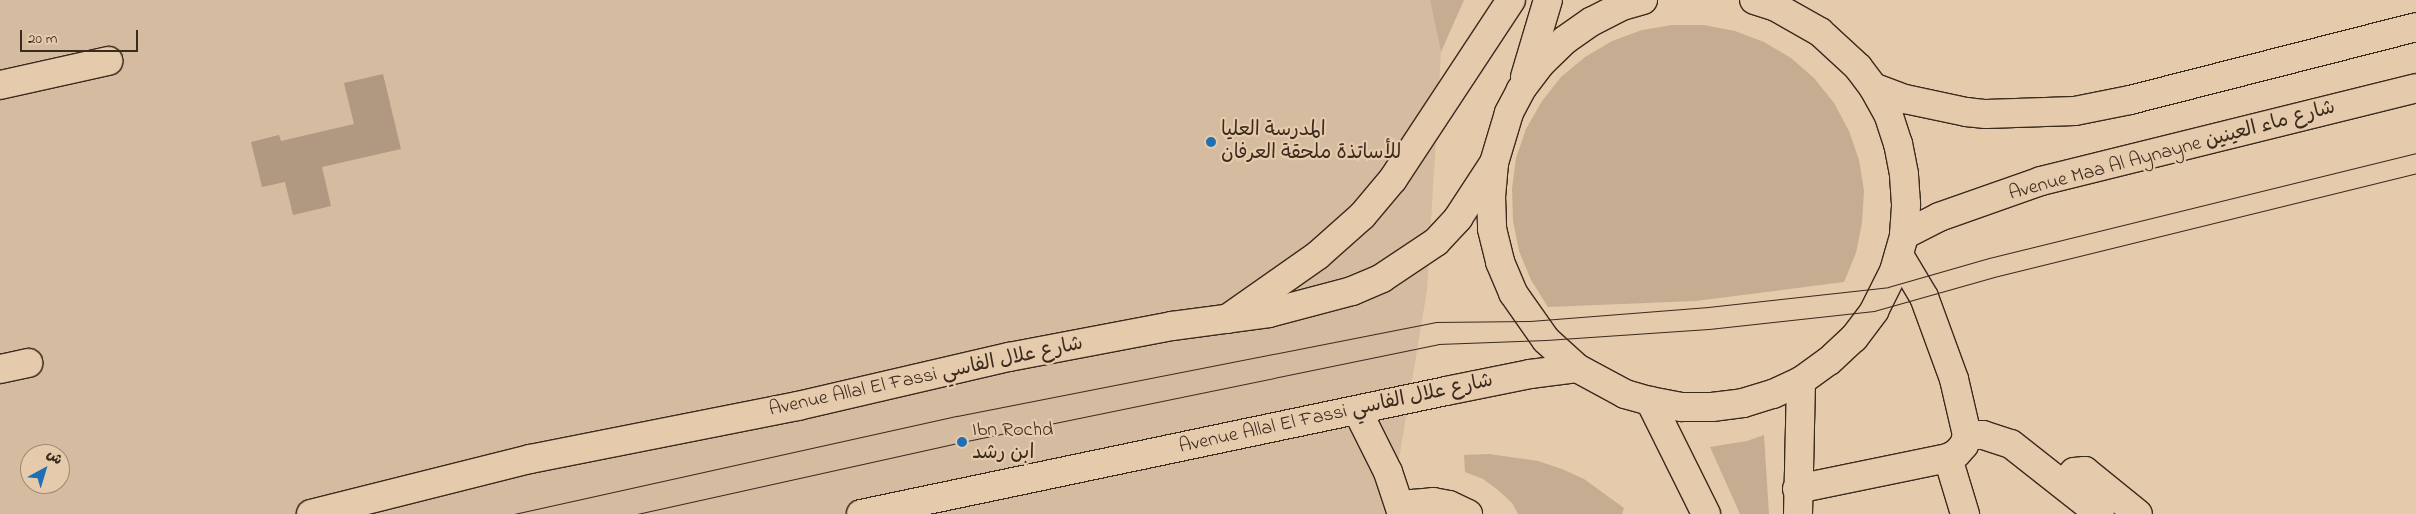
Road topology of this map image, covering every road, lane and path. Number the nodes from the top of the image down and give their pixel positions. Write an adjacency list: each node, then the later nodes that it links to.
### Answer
1 (1511, 0): 13 (street)
2 (1548, 0): 10 (street)
3 (1642, 0): 10 (street)
4 (1754, 0): 8 (street)
5 (2416, 27): 8 (street)
6 (108, 61): 7 (street)
7 (0, 85)
8 (1873, 87): 12 (street)
9 (2416, 88): 12 (street, Avenue Maa Al Aynayne شارع ماء العينين)
10 (1521, 90): 11 (street)
11 (1494, 163): 13 (street, Avenue Allal El Fassi شارع علال الفاسي); 15 (street)
12 (1901, 245): 17 (street); 20 (street)
13 (1227, 319): 25 (street, Avenue Allal El Fassi شارع علال الفاسي)
14 (28, 363): 16 (street)
15 (1577, 368): 18 (street); 19 (street, Avenue Allal El Fassi شارع علال الفاسي)
16 (0, 369)
17 (1801, 380): 18 (street); 23 (street)
18 (1650, 402): 28 (street)
19 (1357, 410): 24 (street); 26 (street, Avenue Allal El Fassi شارع علال الفاسي)
20 (1967, 436): 21 (street); 22 (street)
21 (1948, 458): 23 (street); 29 (street)
22 (2063, 484): 30 (street); 31 (street)
23 (1798, 501)
24 (1401, 509): 27 (street)
25 (311, 514)
26 (861, 514)
27 (1468, 514)
28 (1706, 514)
29 (1965, 514)
30 (2100, 514)
31 (2138, 514)

